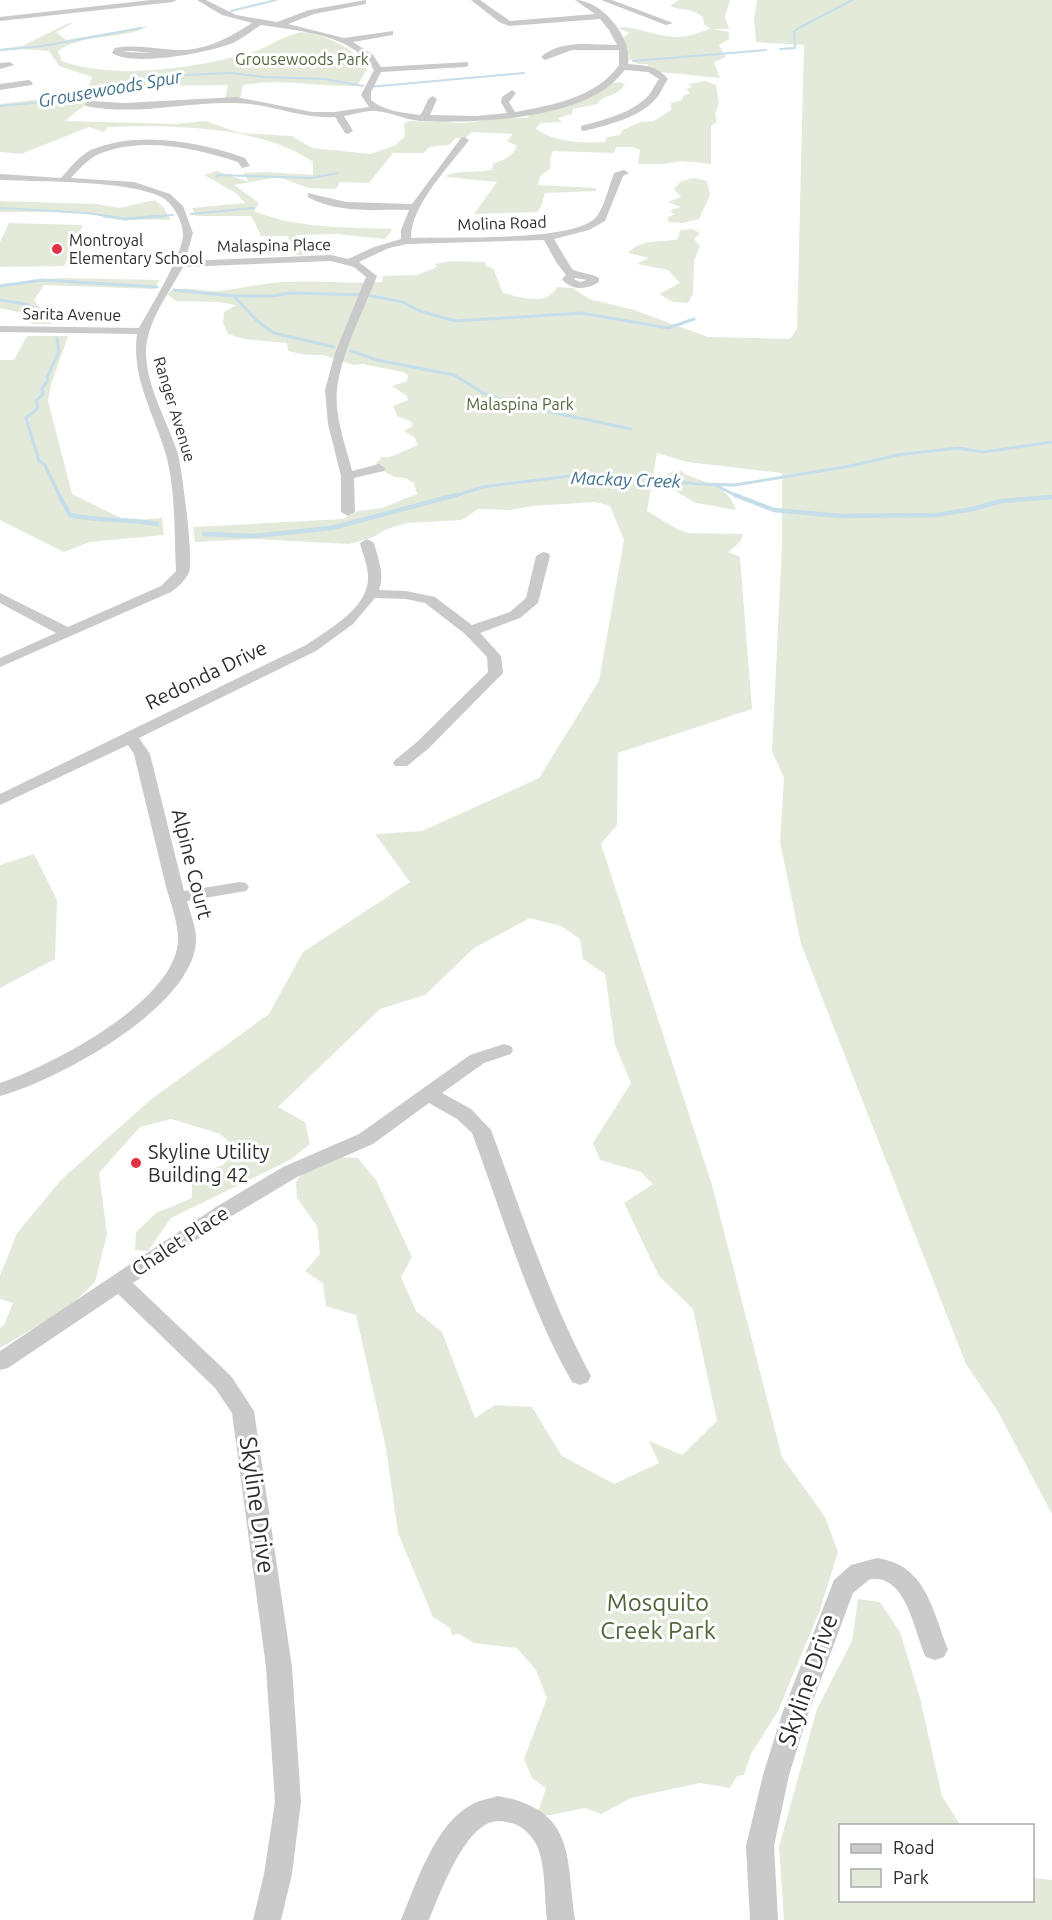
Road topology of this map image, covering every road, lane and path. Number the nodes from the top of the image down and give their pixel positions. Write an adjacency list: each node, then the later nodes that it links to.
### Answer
1 (173, 0): 9 (street)
2 (201, 0): 13 (street)
3 (475, 0): 10 (street)
4 (579, 0): 10 (street)
5 (605, 0): 8 (street)
6 (363, 2): 15 (street)
7 (640, 3): 8 (street)
8 (631, 9): 14 (street)
9 (72, 11): 11 (street); 12 (street)
10 (601, 16): 20 (street)
11 (0, 19)
12 (76, 21)
13 (260, 22): 15 (street); 17 (street)
14 (669, 23)
15 (278, 25): 19 (street)
16 (228, 30): 17 (street)
17 (245, 31): 21 (street)
18 (390, 33): 19 (street)
19 (343, 40): 27 (street)
20 (623, 47): 22 (street); 26 (street)
21 (176, 52): 21 (street)
22 (545, 57)
23 (465, 64): 27 (street)
24 (10, 65): 25 (street)
25 (0, 66)
26 (623, 67): 37 (street); 40 (street)
27 (378, 70): 34 (street)
28 (29, 83): 29 (street)
29 (0, 87)
30 (512, 93): 37 (street)
31 (433, 99): 39 (street)
32 (89, 104): 35 (street)
33 (306, 104): 35 (street)
34 (377, 108): 36 (street); 39 (street)
35 (290, 111): 36 (street); 38 (street)
36 (338, 114): 41 (street)
37 (512, 114): 39 (street)
38 (275, 117)
39 (421, 118)
40 (584, 128)
41 (348, 131)
42 (464, 140): 48 (street)
43 (246, 166): 46 (street)
44 (624, 173): 49 (street, Molina Road)
45 (0, 177): 46 (street)
46 (64, 180): 52 (street, Ranger Avenue)
47 (312, 195): 48 (street)
48 (414, 207): 50 (street)
49 (548, 237): 50 (street, Molina Road); 53 (street)
50 (406, 241): 51 (street, Molina Road)
51 (351, 262): 52 (street, Malaspina Place); 57 (street, Malaspina Place)
52 (179, 264): 55 (street, Ranger Avenue)
53 (573, 276)
54 (0, 329): 55 (street, Sarita Avenue)
55 (143, 331): 64 (street, Ranger Avenue)
56 (380, 468): 57 (street)
57 (347, 476): 58 (street, Malaspina Place)
58 (348, 513)
59 (367, 543): 61 (street)
60 (543, 556): 63 (street)
61 (371, 594): 63 (street); 66 (street, Redonda Drive)
62 (0, 597): 64 (street)
63 (470, 631): 67 (street)
64 (67, 633): 65 (street, Ranger Avenue)
65 (0, 663)
66 (127, 737): 68 (street, Redonda Drive); 70 (street, Alpine Court)
67 (401, 763)
68 (0, 800)
69 (240, 887): 70 (street)
70 (178, 897): 72 (street, Alpine Court)
71 (504, 1050): 73 (street, Chalet Place)
72 (0, 1090)
73 (429, 1094): 74 (street, Chalet Place); 76 (street)
74 (118, 1281): 75 (street); 78 (street, Skyline Drive)
75 (0, 1362)
76 (580, 1376)
77 (935, 1649): 81 (street, Skyline Drive)
78 (267, 1920)
79 (415, 1920): 80 (street)
80 (561, 1920)
81 (764, 1920)

